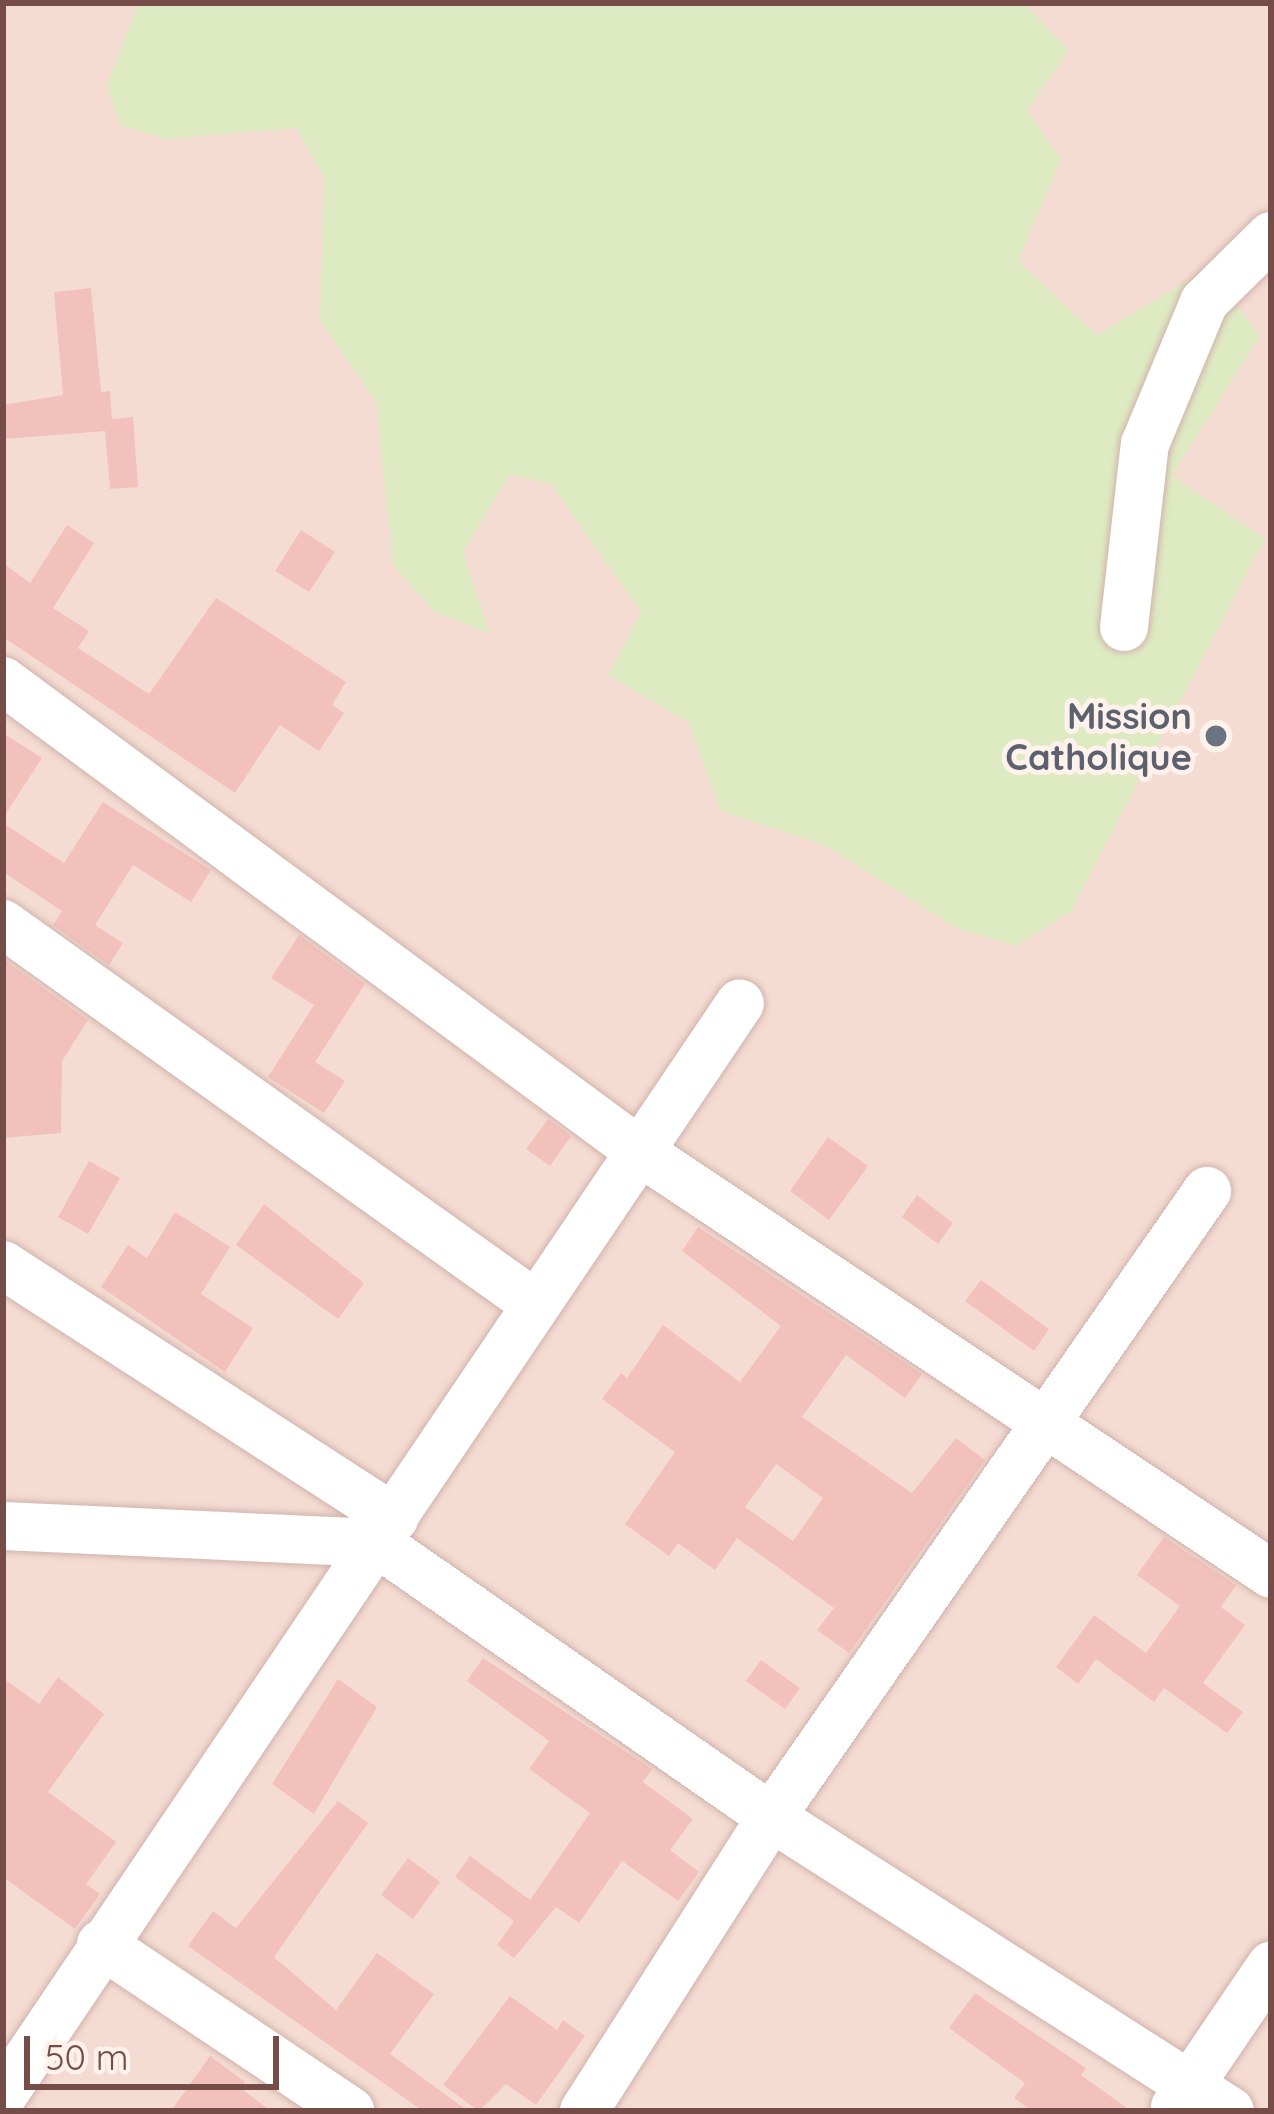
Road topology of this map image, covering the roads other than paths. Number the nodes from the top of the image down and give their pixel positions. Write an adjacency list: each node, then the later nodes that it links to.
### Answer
1 (1271, 236): 2 (street)
2 (1124, 627)
3 (3, 681): 6 (street)
4 (3, 925): 9 (street)
5 (740, 1003): 6 (street)
6 (639, 1151): 9 (street); 10 (street)
7 (1207, 1191): 10 (street)
8 (3, 1264): 12 (street)
9 (531, 1301): 12 (street)
10 (1042, 1428): 13 (street); 14 (street)
11 (3, 1526): 12 (street)
12 (386, 1530): 14 (street); 15 (street)
13 (1271, 1574)
14 (771, 1817): 18 (street); 20 (street)
15 (101, 1944): 17 (street); 19 (street)
16 (1271, 1966): 18 (street)
17 (3, 2095)
18 (1182, 2097): 21 (street)
19 (350, 2111)
20 (584, 2111)
21 (1230, 2111)

